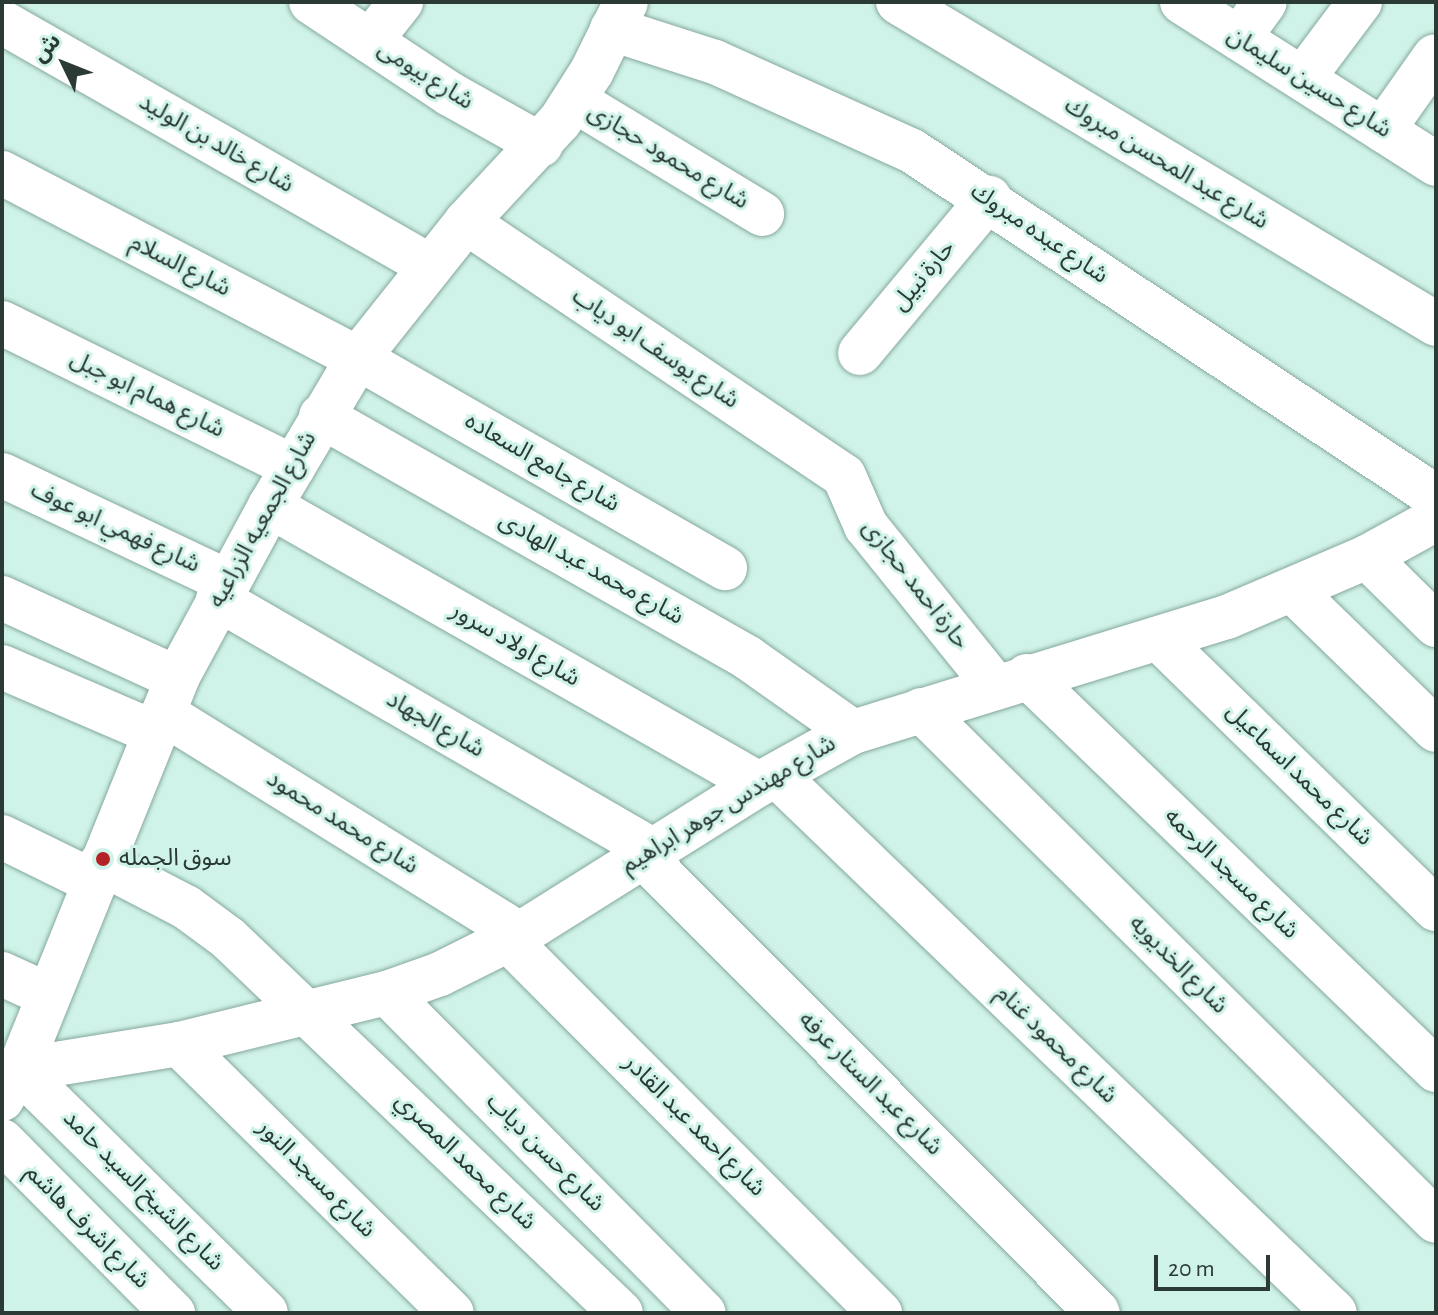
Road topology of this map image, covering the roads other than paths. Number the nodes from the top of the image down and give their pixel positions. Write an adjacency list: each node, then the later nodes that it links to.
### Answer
1 (311, 2): 10 (street, شارع بيومى)
2 (401, 2): 10 (street)
3 (898, 2): 23 (street, شارع عبد المحسن مبروك)
4 (1182, 2): 9 (street, شارع حسين سليمان)
5 (1265, 2): 9 (street)
6 (1360, 2): 12 (street)
7 (619, 16): 13 (street, شارع الجمعيه الزراعيه); 18 (street, شارع عبده مبروك)
8 (2, 22): 21 (street, شارع خالد بن الوليد)
9 (1239, 38): 12 (street, شارع حسين سليمان)
10 (370, 41): 15 (street, شارع بيومى)
11 (1435, 56): 14 (street)
12 (1303, 78): 14 (street, شارع حسين سليمان)
13 (574, 100): 15 (street, شارع الجمعيه الزراعيه); 19 (street, شارع محمود حجازى)
14 (1383, 130): 16 (street, شارع حسين سليمان)
15 (541, 145): 20 (street, شارع الجمعيه الزراعيه)
16 (1436, 164)
17 (2, 173): 25 (street, شارع السلام)
18 (989, 198): 24 (street, حارة نبيل); 30 (street, شارع عبده مبروك)
19 (762, 214)
20 (466, 222): 21 (street, شارع الجمعيه الزراعيه); 29 (street, شارع يوسف ابو دياب)
21 (430, 266): 25 (street, شارع الجمعيه الزراعيه)
22 (2, 323): 27 (street, شارع همام ابو جبل)
23 (1436, 324)
24 (860, 353)
25 (358, 358): 26 (street, شارع الجمعيه الزراعيه); 34 (street, شارع جامع السعاده)
26 (321, 416): 27 (street, شارع الجمعيه الزراعيه); 45 (street, شارع محمد عبد الهادى)
27 (293, 467): 31 (street, شارع الجمعيه الزراعيه)
28 (2, 475): 35 (street, شارع فهمي ابو عوف)
29 (844, 476): 41 (street, حارة احمد حجازى)
30 (1436, 497)
31 (270, 506): 35 (street, شارع الجمعيه الزراعيه); 46 (street, شارع اولاد سرور)
32 (1436, 519): 33 (street, شارع مهندس جوهر ابراهيم)
33 (1367, 557): 36 (street, شارع مهندس جوهر ابراهيم); 38 (street)
34 (725, 568)
35 (223, 591): 42 (street, شارع الجمعيه الزراعيه); 48 (street, شارع الجهاد)
36 (1293, 591): 39 (street, شارع مهندس جوهر ابراهيم); 44 (street)
37 (2, 598): 42 (street)
38 (1436, 625)
39 (1161, 641): 41 (street, شارع مهندس جوهر ابراهيم); 50 (street, شارع محمد اسماعيل)
40 (2, 667): 42 (street)
41 (1011, 682): 43 (street, شارع مهندس جوهر ابراهيم); 57 (street, شارع مسجد الرحمه)
42 (165, 708): 49 (street, شارع الجمعيه الزراعيه); 51 (street, شارع محمد محمود)
43 (921, 710): 45 (street, شارع مهندس جوهر ابراهيم); 60 (street, شارع الخديويه)
44 (1436, 730)
45 (853, 732): 46 (street, شارع مهندس جوهر ابراهيم)
46 (768, 780): 48 (street, شارع مهندس جوهر ابراهيم); 68 (street, شارع محمود غنام)
47 (2, 837): 49 (street, شارع محمد المصري)
48 (647, 853): 51 (street, شارع مهندس جوهر ابراهيم); 67 (street, شارع عبد الستار عرفه)
49 (97, 873): 54 (street, شارع الجمعيه الزراعيه); 55 (street, شارع محمد المصري)
50 (1436, 909)
51 (514, 937): 53 (street, شارع مهندس جوهر ابراهيم); 66 (street, شارع احمد عبد القادر)
52 (2, 974): 54 (street)
53 (387, 993): 55 (street, شارع مهندس جوهر ابراهيم); 65 (street, شارع حسن دياب)
54 (48, 995): 58 (street, شارع الجمعيه الزراعيه)
55 (310, 1012): 56 (street, شارع مهندس جوهر ابراهيم); 64 (street, شارع محمد المصري)
56 (179, 1044): 58 (street, شارع مهندس جوهر ابراهيم); 63 (street, شارع مسجد النور)
57 (1436, 1070)
58 (7, 1090): 62 (street, شارع الشيخ السيد حامد)
59 (2, 1141): 61 (street, شارع اشرف هاشم)
60 (1436, 1221)
61 (173, 1313)
62 (266, 1313)
63 (452, 1313)
64 (621, 1313)
65 (704, 1313)
66 (880, 1313)
67 (1098, 1313)
68 (1335, 1313)

